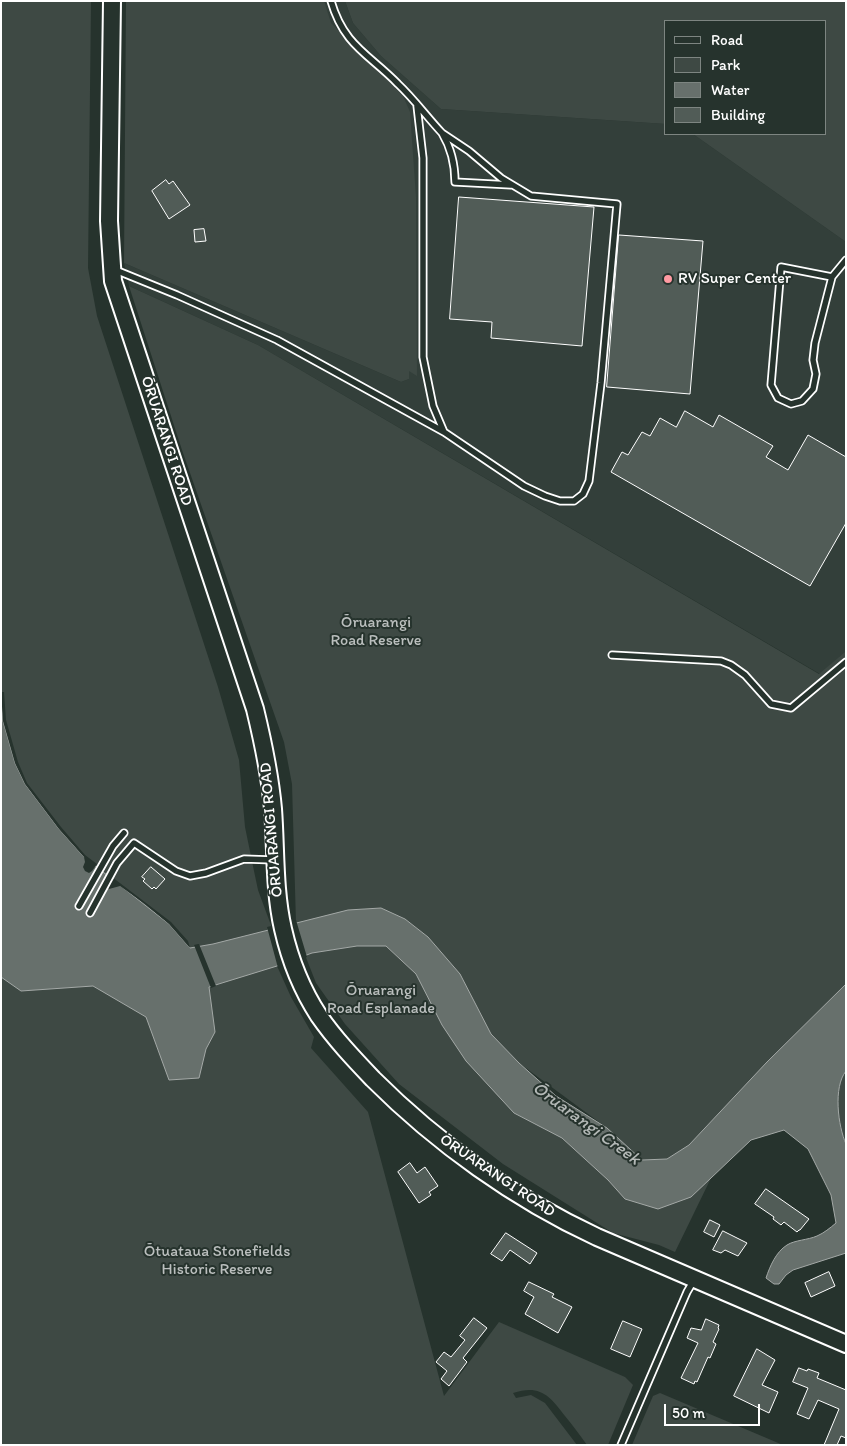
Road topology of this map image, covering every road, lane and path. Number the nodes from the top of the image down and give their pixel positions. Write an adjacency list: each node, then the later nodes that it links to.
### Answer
1 (112, 1): 7 (street, ŌRUARANGI ROAD)
2 (331, 1): 3 (lane)
3 (417, 106): 4 (lane); 9 (lane)
4 (442, 133): 5 (lane); 5 (lane)
5 (513, 186): 9 (lane)
6 (846, 260): 8 (lane)
7 (111, 268): 9 (lane); 13 (street, ŌRUARANGI ROAD)
8 (832, 277): 8 (lane)
9 (444, 432)
10 (612, 655): 11 (lane)
11 (846, 662)
12 (124, 834): 14 (lane)
13 (275, 860): 15 (lane); 16 (street, ŌRUARANGI ROAD)
14 (79, 906)
15 (90, 913)
16 (694, 1279): 17 (street, ŌRUARANGI ROAD); 18 (lane)
17 (846, 1344)
18 (621, 1445)

